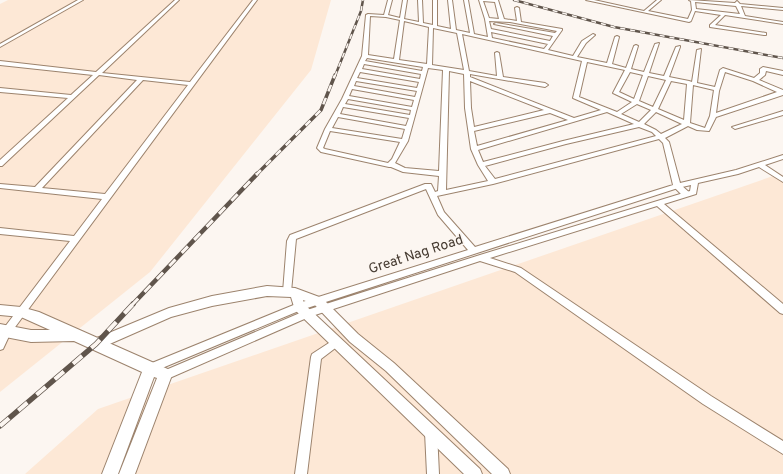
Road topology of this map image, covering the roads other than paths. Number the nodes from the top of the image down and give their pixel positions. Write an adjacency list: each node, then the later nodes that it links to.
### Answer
1 (81, 0): 43 (street)
2 (175, 0): 61 (street)
3 (255, 0): 70 (street)
4 (390, 0): 22 (street)
5 (405, 0): 25 (street)
6 (420, 0): 30 (street)
7 (435, 0): 32 (street)
8 (450, 0): 34 (street)
9 (466, 0): 35 (street)
10 (476, 0): 11 (street)
11 (481, 0): 26 (street); 27 (street)
12 (588, 0): 20 (street)
13 (659, 0): 20 (street)
14 (692, 0): 16 (street); 19 (street)
15 (734, 0): 16 (street)
16 (739, 5): 18 (street); 23 (street)
17 (517, 8): 28 (street)
18 (783, 9)
19 (694, 10): 20 (street); 21 (street)
20 (645, 12)
21 (724, 14): 23 (street); 36 (street)
22 (386, 16): 25 (street); 50 (street)
23 (742, 16): 24 (street)
24 (756, 19): 29 (street); 31 (street)
25 (403, 20): 30 (street); 51 (street)
26 (502, 20): 27 (street); 28 (street)
27 (488, 21): 33 (street); 37 (street)
28 (519, 22): 37 (street)
29 (783, 23)
30 (421, 24): 32 (street)
31 (759, 24)
32 (433, 26): 34 (street); 54 (street)
33 (489, 30): 40 (street); 41 (street)
34 (456, 31): 35 (street); 63 (street)
35 (472, 34): 40 (street)
36 (764, 34)
37 (556, 35): 41 (street)
38 (593, 35): 49 (street)
39 (617, 37): 55 (street)
40 (490, 38): 47 (street)
41 (551, 43): 47 (street)
42 (657, 44): 62 (street)
43 (0, 46)
44 (636, 46): 58 (street)
45 (678, 47): 65 (street)
46 (699, 50): 71 (street)
47 (545, 51): 49 (street)
48 (497, 54): 64 (street)
49 (574, 58): 52 (street)
50 (363, 59): 51 (street); 57 (street); 59 (street)
51 (396, 61): 54 (street)
52 (585, 61): 55 (street); 84 (street)
53 (0, 63): 61 (street)
54 (427, 66): 56 (street); 59 (street)
55 (609, 66): 58 (street)
56 (446, 69): 63 (street); 107 (street)
57 (358, 70): 67 (street); 69 (street)
58 (628, 70): 62 (street); 81 (street)
59 (424, 73): 69 (street)
60 (783, 73): 68 (street)
61 (97, 74): 66 (street); 78 (street)
62 (647, 74): 65 (street); 81 (street)
63 (467, 75): 64 (street); 86 (street); 98 (street)
64 (500, 77): 72 (street)
65 (668, 78): 71 (street); 85 (street)
66 (141, 79): 70 (street); 113 (street)
67 (354, 79): 73 (street); 76 (street)
68 (755, 80): 74 (street); 77 (street)
69 (422, 81): 76 (street)
70 (191, 84): 117 (street)
71 (692, 84): 74 (street); 93 (street)
72 (545, 85)
73 (350, 88): 79 (street); 80 (street)
74 (716, 89): 90 (street)
75 (0, 90): 78 (street)
76 (419, 90): 80 (street)
77 (782, 93): 90 (street)
78 (72, 97): 103 (street)
79 (346, 97): 82 (street); 83 (street)
80 (417, 99): 83 (street)
81 (636, 102): 85 (street); 89 (street)
82 (342, 105): 88 (street); 91 (street)
83 (414, 108): 91 (street)
84 (607, 110): 89 (street); 92 (street)
85 (655, 110): 93 (street); 94 (street)
86 (550, 111): 92 (street); 98 (street)
87 (783, 113): 95 (street)
88 (336, 115): 96 (street); 97 (street)
89 (616, 115): 94 (street)
90 (713, 116): 93 (street)
91 (412, 117): 96 (street)
92 (575, 120): 101 (street)
93 (687, 124): 99 (street)
94 (639, 125): 99 (street); 105 (street)
95 (734, 127)
96 (408, 128): 100 (street)
97 (328, 129): 100 (street); 104 (street)
98 (471, 130): 101 (street)
99 (661, 138): 109 (street); 112 (street)
100 (404, 141): 104 (street)
101 (474, 149): 105 (street)
102 (781, 160): 106 (street)
103 (0, 164)
104 (392, 164): 107 (street)
105 (481, 164): 109 (street)
106 (760, 165): 108 (street); 110 (street, Great Nag Road)
107 (443, 174): 114 (street)
108 (783, 180)
109 (493, 182): 114 (street)
110 (695, 182): 112 (street, Great Nag Road); 115 (street)
111 (0, 186): 113 (street)
112 (677, 186): 115 (street); 121 (street, Great Nag Road)
113 (36, 190): 117 (street)
114 (442, 193): 116 (street)
115 (686, 194): 118 (street)
116 (432, 195): 121 (street); 122 (street)
117 (107, 197): 120 (street)
118 (659, 203): 121 (street); 125 (street)
119 (0, 231): 120 (street)
120 (77, 239): 127 (street)
121 (476, 254): 123 (street); 138 (street)
122 (291, 292): 123 (street); 126 (street); 132 (street)
123 (321, 305): 126 (street); 129 (street)
124 (0, 310): 127 (main road)
125 (783, 310)
126 (303, 311): 131 (street); 134 (street); 135 (street)
127 (21, 312): 128 (street); 130 (main road)
128 (4, 330): 130 (main road); 133 (street)
129 (350, 334): 131 (street); 136 (street)
130 (76, 336): 132 (main road)
131 (335, 343): 137 (street); 141 (street)
132 (96, 344): 134 (main road)
133 (0, 346)
134 (151, 368): 135 (main road); 139 (main road)
135 (165, 375): 140 (main road)
136 (440, 416): 137 (street); 144 (street)
137 (431, 432): 142 (street); 143 (street)
138 (783, 448)
139 (110, 474)
140 (127, 474)
141 (301, 474)
142 (433, 474)
143 (475, 474)
144 (503, 474)

